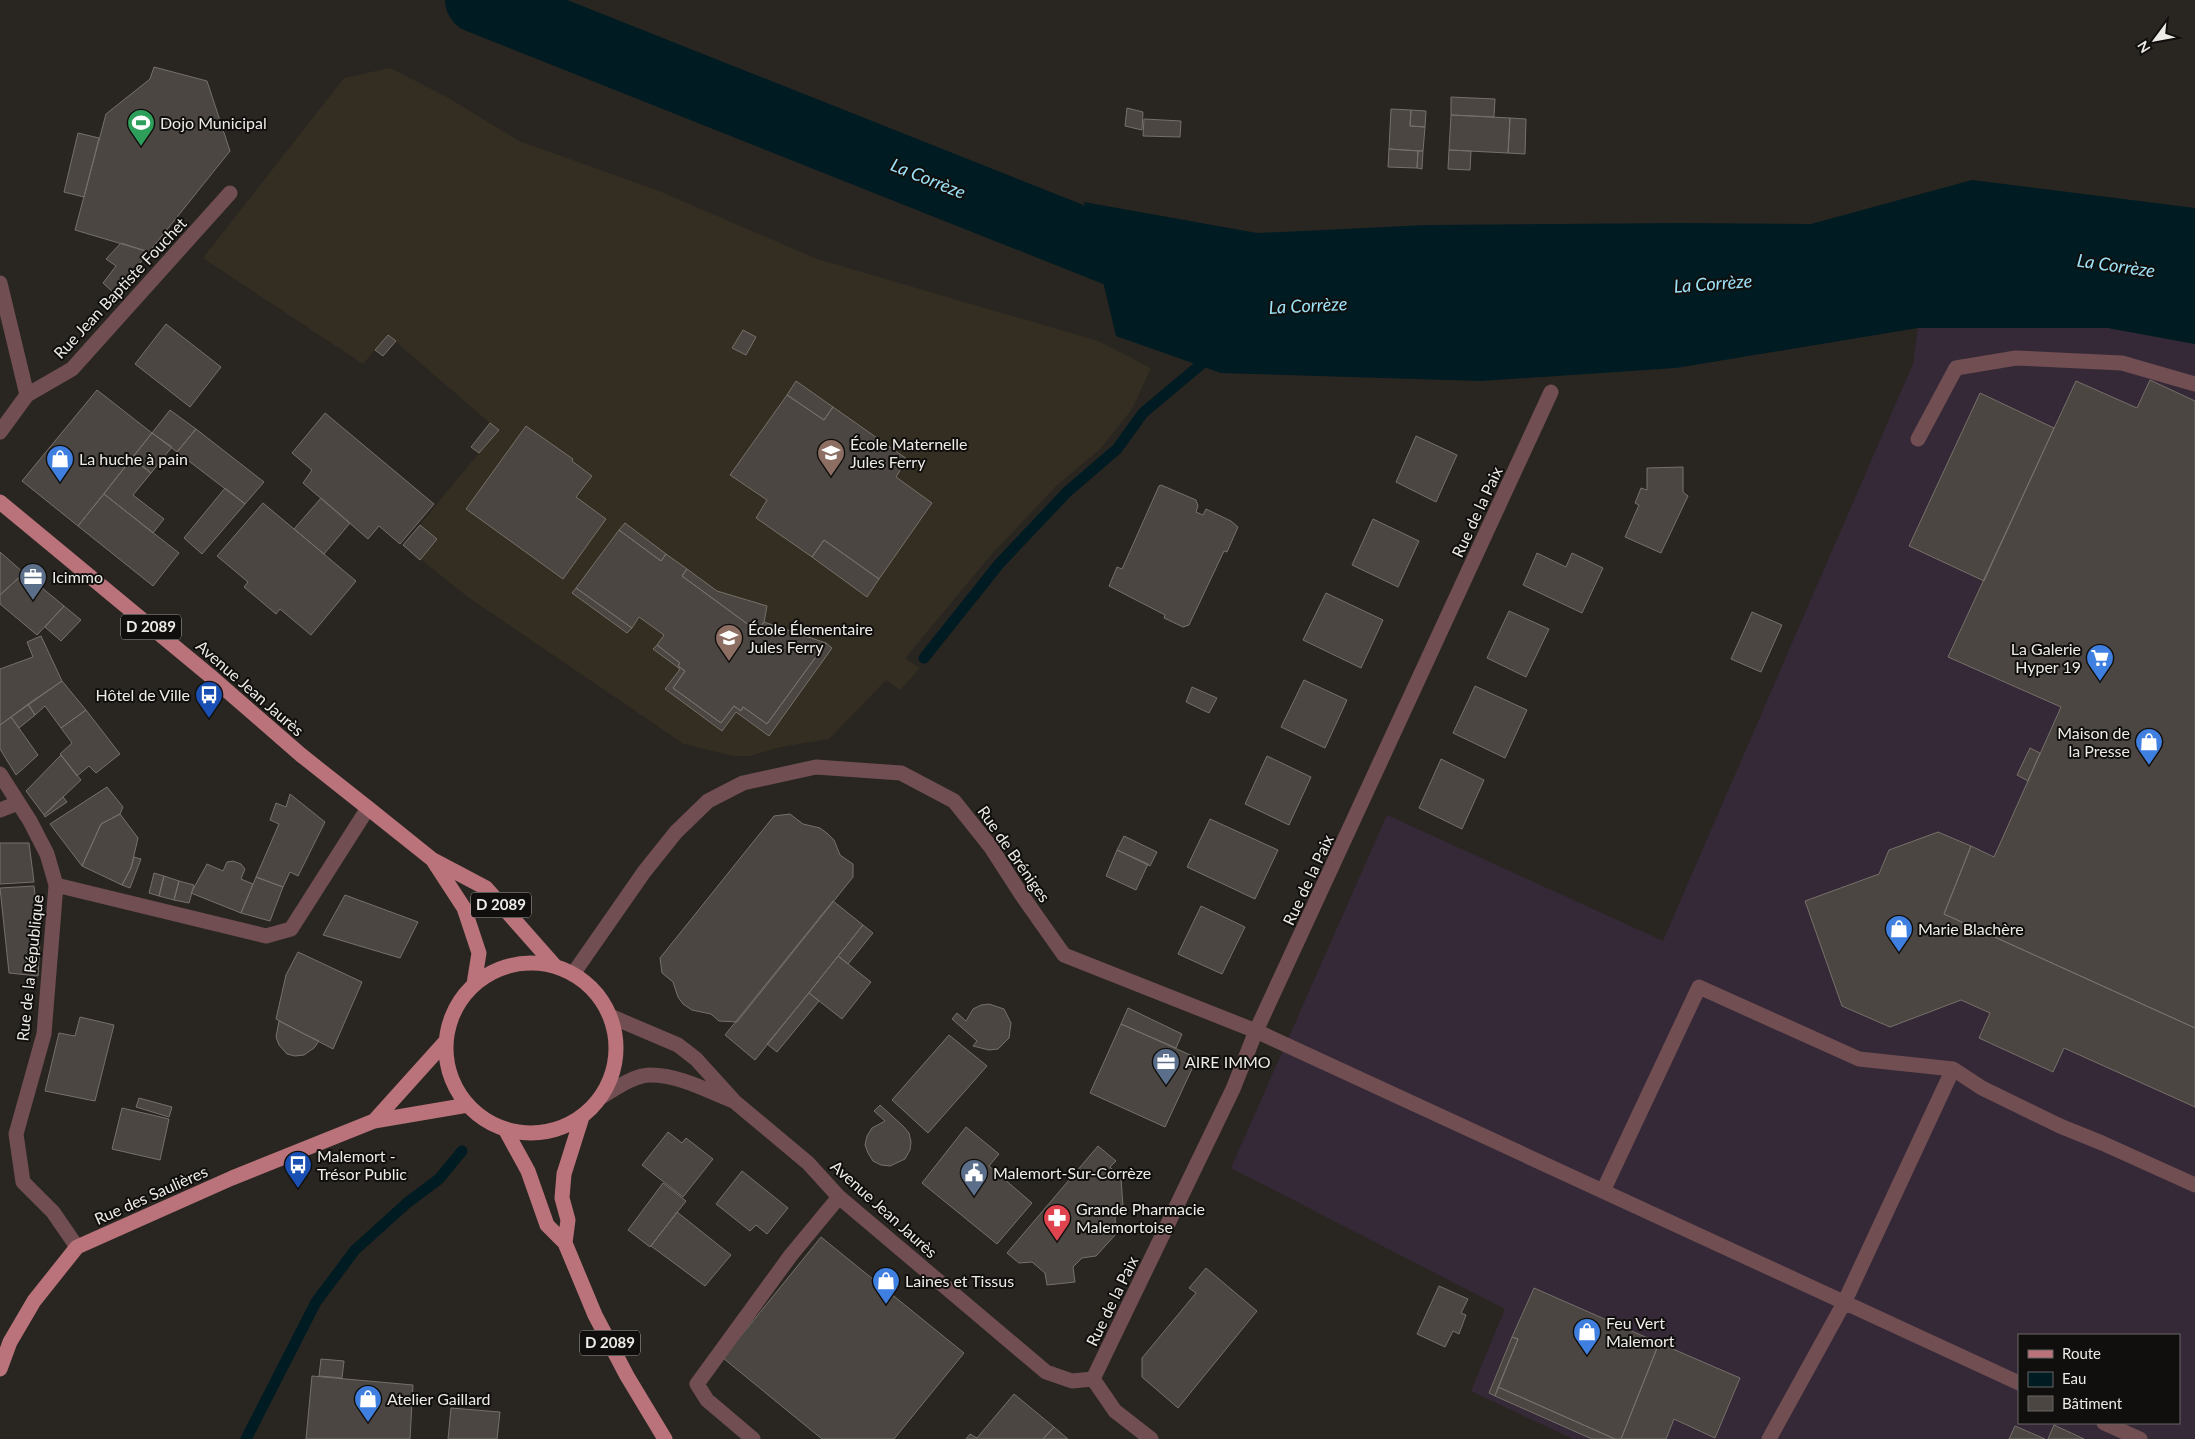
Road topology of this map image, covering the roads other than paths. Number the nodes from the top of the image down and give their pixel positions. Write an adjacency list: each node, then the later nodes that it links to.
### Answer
1 (230, 193): 5 (street, Rue Jean Baptiste Fouchet)
2 (0, 283): 5 (street)
3 (2195, 384): 7 (street)
4 (1552, 392): 19 (street, Rue de la Paix)
5 (27, 395): 6 (street)
6 (0, 432)
7 (1918, 439)
8 (0, 502): 11 (main road, Avenue Jean Jaurès / D 2089)
9 (0, 774): 10 (street, Rue de la République)
10 (18, 803): 12 (street); 14 (street, Rue de la République)
11 (368, 808): 13 (main road, Avenue Jean Jaurès / D 2089); 14 (street)
12 (0, 810)
13 (433, 860): 15 (main road, Avenue Jean Jaurès / D 2089); 17 (main road, Avenue Jean Jaurès / D 2089)
14 (56, 885): 32 (street, Rue de la République)
15 (555, 966): 16 (main road); 17 (main road)
16 (573, 974): 18 (main road); 19 (street, Rue de Bréniges)
17 (474, 984): 20 (main road)
18 (610, 1016): 22 (main road); 23 (street, Avenue Jean Jaurès)
19 (1256, 1031): 29 (street, Rue de Bréniges); 35 (street, Rue de la Paix)
20 (446, 1041): 24 (main road); 26 (main road, Rue des Saulières)
21 (1953, 1069): 28 (street); 29 (street); 33 (street)
22 (601, 1097): 23 (street, Avenue Jean Jaurès); 25 (main road)
23 (735, 1102): 30 (street, Avenue Jean Jaurès)
24 (468, 1105): 26 (main road, Rue des Saulières); 27 (main road)
25 (582, 1117): 27 (main road); 31 (main road, D 2089)
26 (374, 1121): 32 (main road, Rue des Saulières)
27 (505, 1129): 31 (main road, D 2089)
28 (2195, 1185)
29 (1603, 1191): 33 (street, Rue de Bréniges)
30 (839, 1197): 35 (street, Avenue Jean Jaurès); 39 (street)
31 (565, 1243): 38 (main road, D 2089)
32 (77, 1247): 34 (main road, Rue des Saulières)
33 (1844, 1303): 36 (street, Rue de Bréniges); 41 (street)
34 (0, 1370)
35 (1093, 1379): 40 (street)
36 (2018, 1383)
37 (2106, 1424): 42 (street)
38 (665, 1439)
39 (753, 1439)
40 (1151, 1439)
41 (1769, 1439)
42 (2140, 1439)

